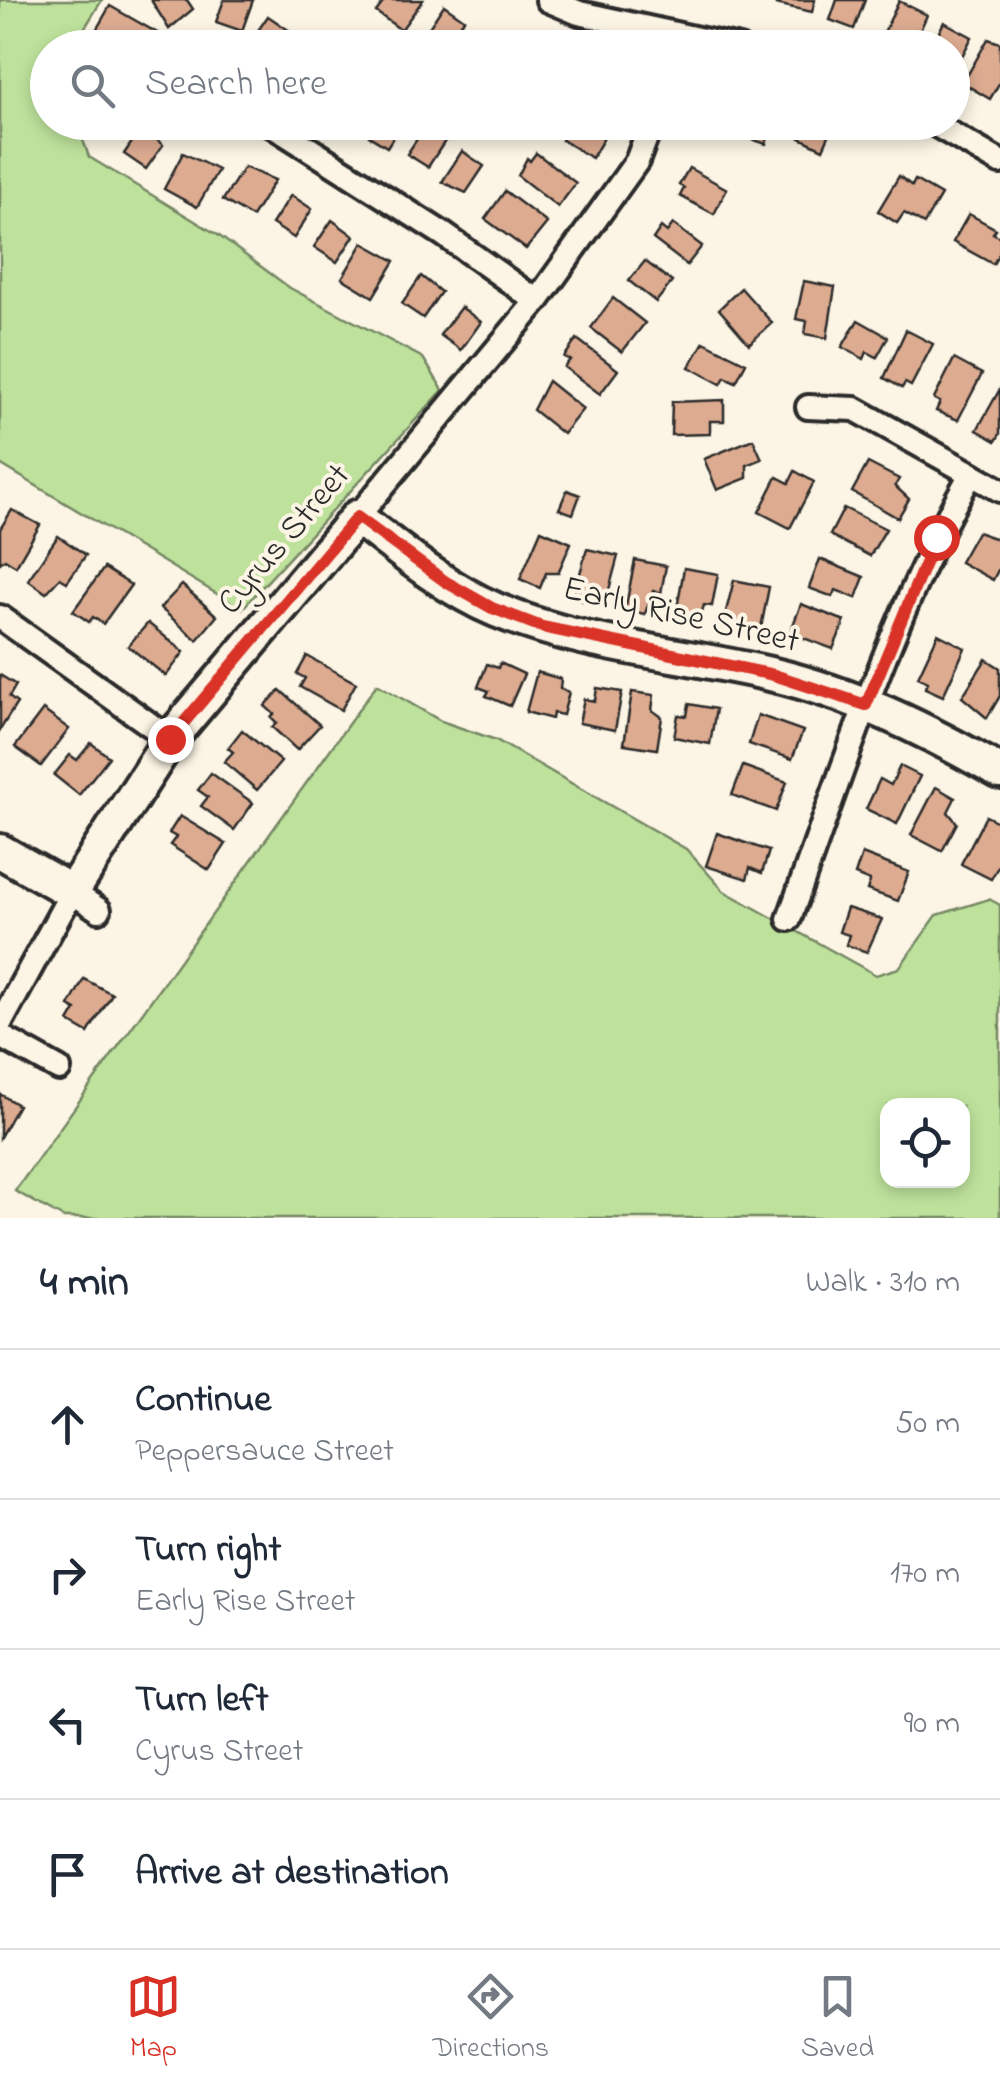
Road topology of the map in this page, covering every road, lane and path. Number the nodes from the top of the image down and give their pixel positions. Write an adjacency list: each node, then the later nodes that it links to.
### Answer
1 (548, 0): 2 (street)
2 (640, 30)
3 (295, 140): 7 (street)
4 (645, 140): 7 (street, Cyrus Street)
5 (962, 140): 6 (street)
6 (1000, 162)
7 (538, 301): 11 (street, Cyrus Street)
8 (808, 407): 9 (street)
9 (972, 474): 10 (street); 13 (street)
10 (1000, 490)
11 (357, 517): 13 (street, Early Rise Street); 14 (street, Cyrus Street)
12 (0, 617): 14 (street)
13 (866, 705): 15 (street, Early Rise Street); 18 (street)
14 (170, 739): 17 (street, Cyrus Street)
15 (1000, 772)
16 (0, 851): 17 (street)
17 (85, 901): 19 (street, Cyrus Street)
18 (789, 919)
19 (0, 1024)
20 (0, 1036): 21 (street)
21 (59, 1069)

